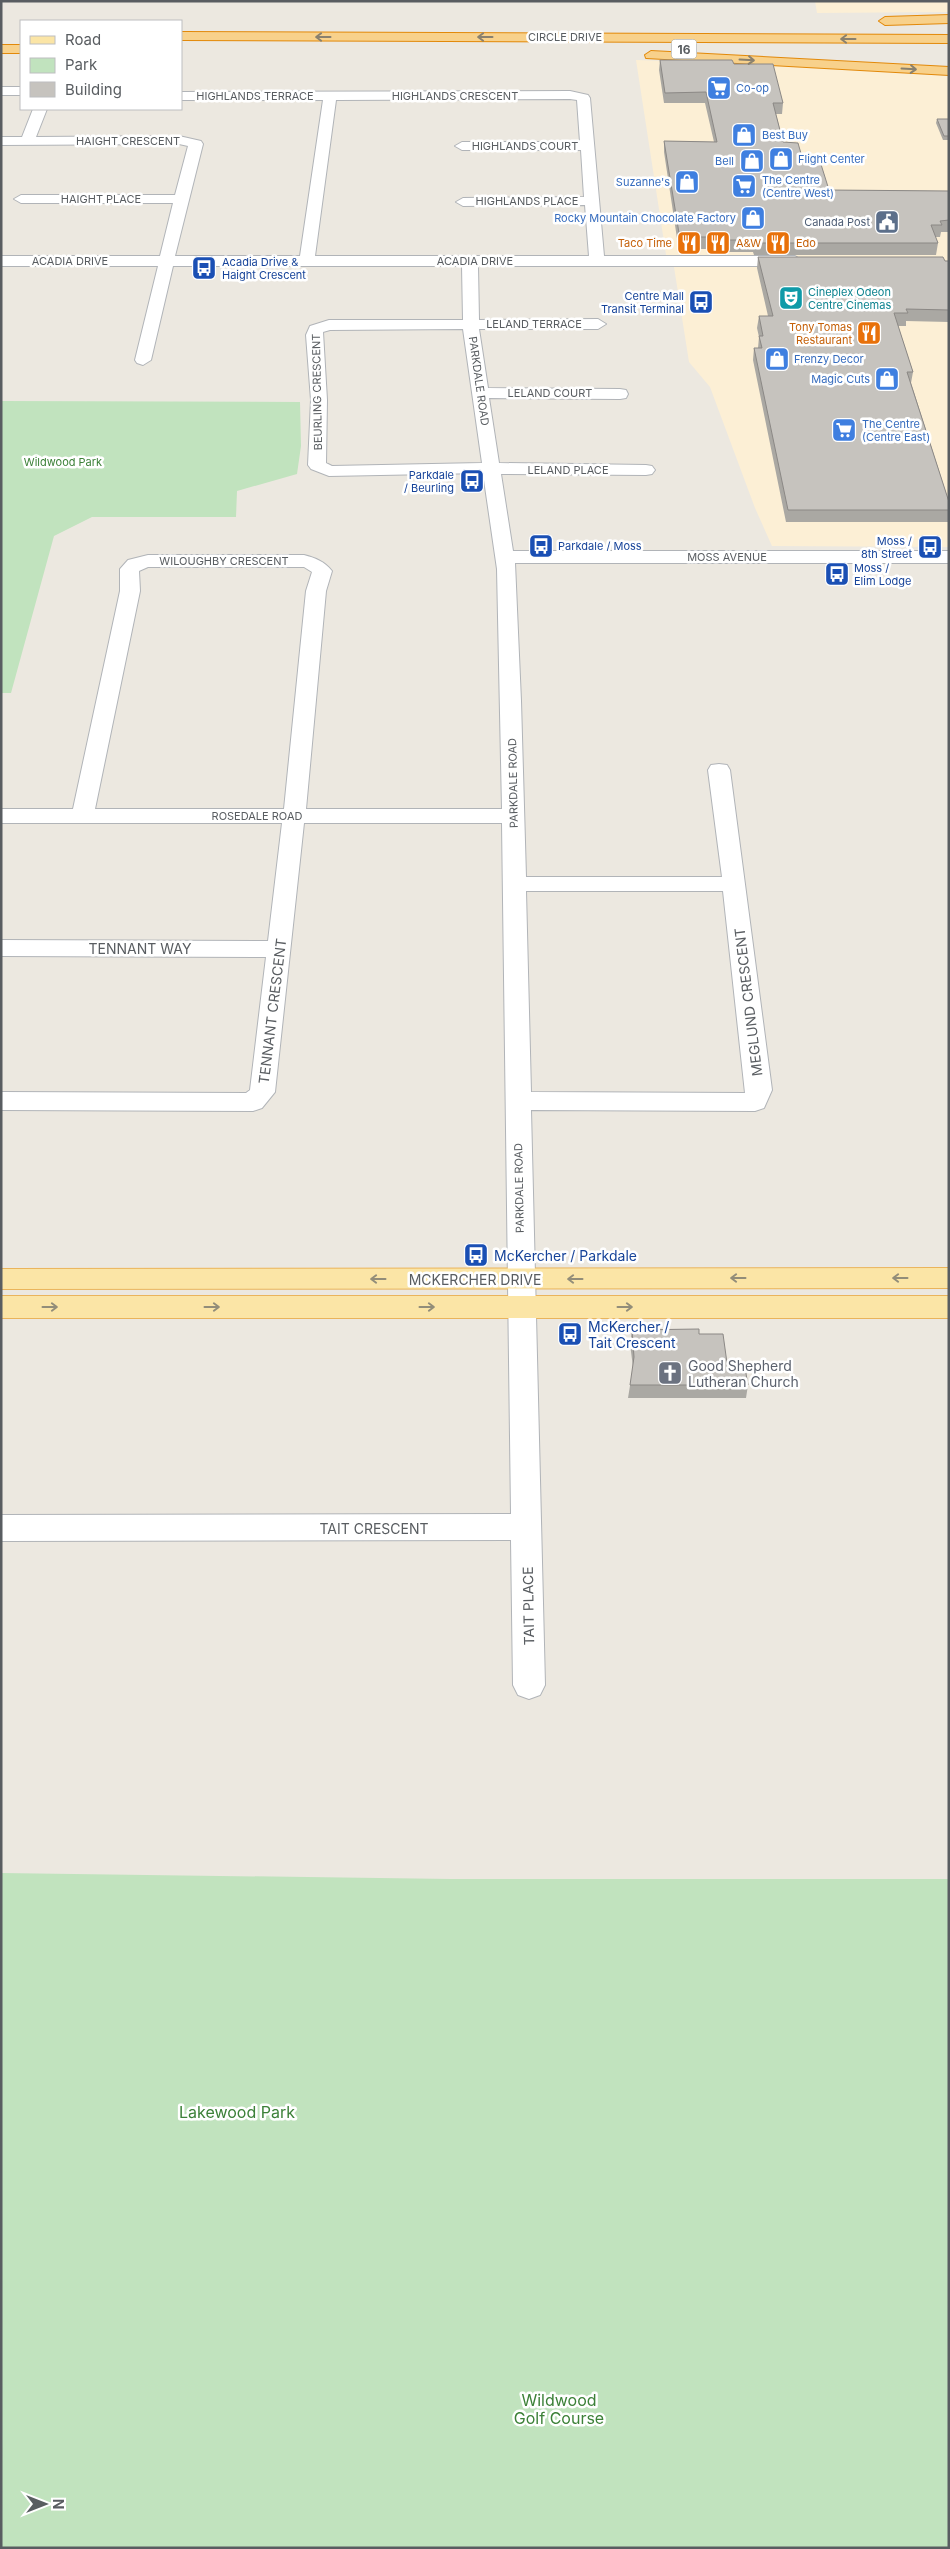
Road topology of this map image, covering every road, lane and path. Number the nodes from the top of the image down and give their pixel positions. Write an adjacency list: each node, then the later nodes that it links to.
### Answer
1 (949, 19): 2 (highway)
2 (871, 22)
3 (792, 25): 7 (highway)
4 (1, 36): 5 (highway)
5 (20, 36)
6 (182, 36): 7 (highway, CIRCLE DRIVE / 16, one-way to 6)
7 (534, 37): 8 (highway, CIRCLE DRIVE / 16, one-way to 7)
8 (949, 39)
9 (20, 48): 12 (highway)
10 (182, 48): 11 (highway, CIRCLE DRIVE / 16)
11 (419, 48): 13 (highway, CIRCLE DRIVE / 16); 14 (highway)
12 (1, 49)
13 (949, 49)
14 (511, 51)
15 (638, 55): 16 (highway, one-way to 16)
16 (949, 71)
17 (1, 91): 18 (street)
18 (20, 91)
19 (182, 96): 20 (street, HIGHLANDS TERRACE)
20 (330, 96): 25 (street, HIGHLANDS CRESCENT); 30 (street)
21 (40, 110): 23 (street)
22 (1, 141): 23 (street, HAIGHT CRESCENT)
23 (27, 141): 27 (street, HAIGHT CRESCENT)
24 (462, 146): 25 (street, HIGHLANDS COURT)
25 (587, 146): 28 (street, HIGHLANDS CRESCENT)
26 (21, 199): 27 (street, HAIGHT PLACE)
27 (181, 199): 32 (street, HAIGHT CRESCENT)
28 (592, 201): 29 (street, HIGHLANDS PLACE); 31 (street, HIGHLANDS CRESCENT)
29 (462, 202)
30 (307, 261): 32 (street, ACADIA DRIVE); 33 (street, ACADIA DRIVE)
31 (597, 261): 33 (street, ACADIA DRIVE); 34 (street, ACADIA DRIVE)
32 (166, 262): 35 (street, ACADIA DRIVE); 38 (street, HAIGHT CRESCENT)
33 (470, 262): 37 (street, PARKDALE ROAD)
34 (812, 262)
35 (2, 265)
36 (598, 324): 37 (street, LELAND TERRACE)
37 (470, 325): 39 (street, PARKDALE ROAD); 41 (street, BEURLING CRESCENT)
38 (143, 360)
39 (480, 393): 40 (street, LELAND COURT); 41 (street, PARKDALE ROAD)
40 (620, 394)
41 (491, 469): 42 (street, LELAND PLACE); 43 (street, PARKDALE ROAD)
42 (646, 470)
43 (505, 557): 44 (street, MOSS AVENUE); 49 (street, PARKDALE ROAD)
44 (949, 557)
45 (719, 770): 51 (street)
46 (1, 816): 47 (street, ROSEDALE ROAD)
47 (83, 816): 48 (street, ROSEDALE ROAD); 48 (street, WILOUGHBY CRESCENT)
48 (294, 816): 49 (street, ROSEDALE ROAD); 53 (street, TENNANT CRESCENT)
49 (513, 816): 50 (street, PARKDALE ROAD)
50 (514, 884): 51 (street); 55 (street, PARKDALE ROAD)
51 (734, 884): 55 (street, MEGLUND CRESCENT)
52 (1, 948): 53 (street, TENNANT WAY)
53 (279, 949): 54 (street, TENNANT CRESCENT)
54 (1, 1101)
55 (517, 1101): 58 (street, PARKDALE ROAD)
56 (949, 1278): 58 (main road, MCKERCHER DRIVE, one-way to 58)
57 (1, 1279): 58 (main road, MCKERCHER DRIVE, one-way to 57)
58 (521, 1279): 61 (street, PARKDALE ROAD)
59 (1, 1307): 61 (main road, MCKERCHER DRIVE, one-way to 61)
60 (949, 1307): 61 (main road, MCKERCHER DRIVE, one-way to 60)
61 (521, 1308): 62 (street)
62 (527, 1527): 63 (street, TAIT CRESCENT); 64 (street, TAIT PLACE)
63 (1, 1528)
64 (529, 1685)

